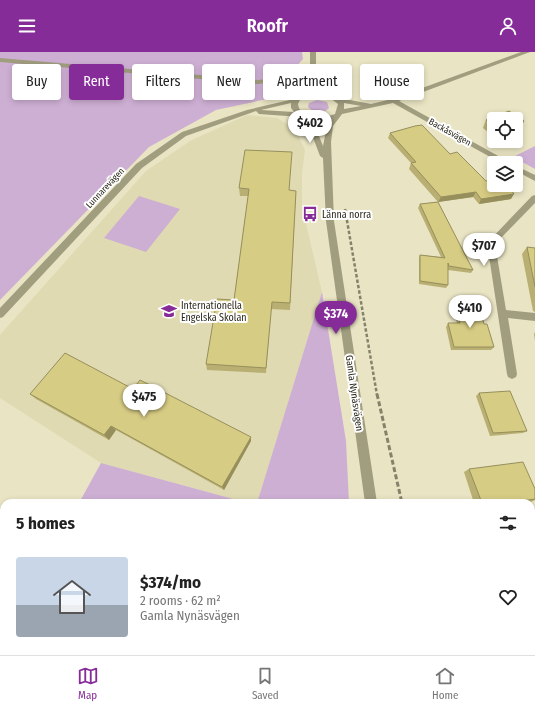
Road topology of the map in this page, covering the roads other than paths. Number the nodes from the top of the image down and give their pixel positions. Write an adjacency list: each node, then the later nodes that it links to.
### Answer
1 (313, 52): 4 (street)
2 (527, 52): 9 (street)
3 (0, 60): 5 (street)
4 (313, 64)
5 (263, 81)
6 (290, 100): 11 (street, Lunnarevägen)
7 (297, 100): 13 (street)
8 (338, 100): 10 (street); 12 (street)
9 (394, 101): 10 (street); 15 (street, Backåsvägen)
10 (373, 105): 12 (street)
11 (249, 110): 13 (street, Lunnarevägen); 21 (street, Lunnarevägen)
12 (338, 114): 14 (street); 16 (street, Gamla Nynäsvägen)
13 (301, 115): 14 (street)
14 (309, 118): 16 (street, Gamla Nynäsvägen)
15 (494, 156)
16 (327, 164): 24 (street, Gamla Nynäsvägen)
17 (523, 172): 18 (street)
18 (535, 178)
19 (535, 198): 20 (street)
20 (502, 313): 22 (street); 23 (street)
21 (0, 314)
22 (535, 317)
23 (512, 374)
24 (370, 499)

